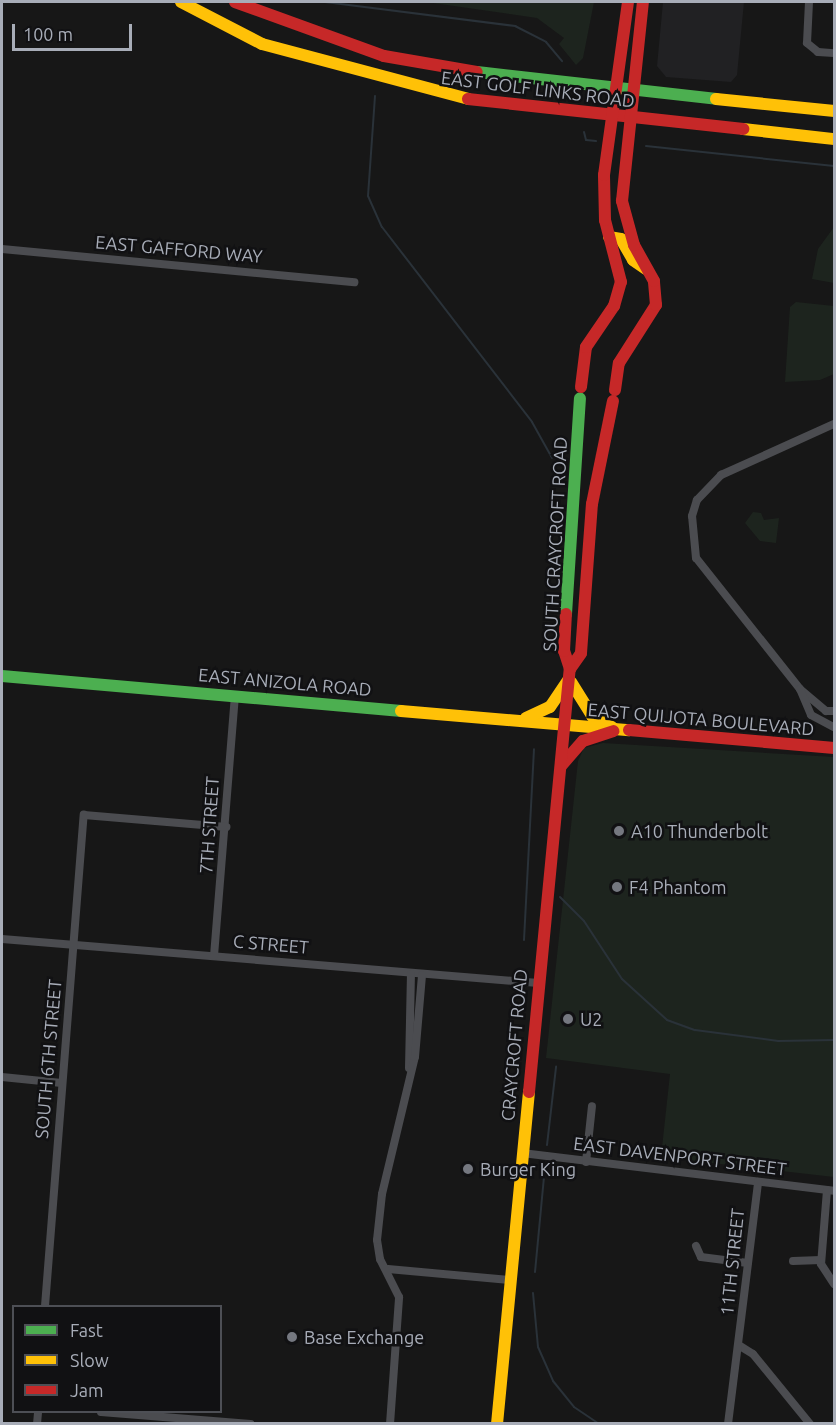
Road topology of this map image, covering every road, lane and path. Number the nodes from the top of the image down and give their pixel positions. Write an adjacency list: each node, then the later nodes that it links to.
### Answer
1 (181, 2): 10 (street, EAST GOLF LINKS ROAD)
2 (235, 2): 7 (street, EAST GOLF LINKS ROAD)
3 (628, 2): 7 (street, SOUTH CRAYCROFT ROAD)
4 (643, 2): 8 (street, SOUTH CRAYCROFT ROAD)
5 (808, 2): 6 (street)
6 (834, 53)
7 (613, 88): 8 (street, EAST GOLF LINKS ROAD); 10 (street, SOUTH CRAYCROFT ROAD)
8 (635, 91): 9 (street, EAST GOLF LINKS ROAD); 11 (street, SOUTH CRAYCROFT ROAD)
9 (834, 111)
10 (610, 116): 11 (street, EAST GOLF LINKS ROAD); 13 (street, SOUTH CRAYCROFT ROAD)
11 (631, 119): 12 (street, EAST GOLF LINKS ROAD); 15 (street, SOUTH CRAYCROFT ROAD)
12 (834, 139)
13 (609, 237): 15 (street); 18 (street, SOUTH CRAYCROFT ROAD)
14 (2, 249): 16 (street, EAST GAFFORD WAY)
15 (649, 270): 18 (street, SOUTH CRAYCROFT ROAD)
16 (354, 282)
17 (834, 424): 20 (street)
18 (570, 674): 23 (street); 24 (street, CRAYCROFT ROAD); 26 (street)
19 (2, 676): 21 (street, EAST ANIZOLA ROAD)
20 (800, 689): 22 (street); 25 (street)
21 (235, 696): 23 (street, EAST ANIZOLA ROAD); 29 (street, 7TH STREET)
22 (834, 711)
23 (516, 721): 24 (street, EAST ANIZOLA ROAD)
24 (565, 725): 26 (street, EAST QUIJOTA BOULEVARD); 28 (street, CRAYCROFT ROAD)
25 (834, 727)
26 (618, 729): 27 (street, EAST QUIJOTA BOULEVARD); 28 (street)
27 (834, 748)
28 (561, 766): 35 (street, CRAYCROFT ROAD)
29 (226, 827): 31 (street, SOUTH 6TH STREET); 32 (street, 7TH STREET)
30 (2, 939): 31 (street, C STREET)
31 (75, 944): 32 (street, C STREET); 38 (street, SOUTH 6TH STREET)
32 (214, 956): 33 (street, C STREET)
33 (411, 974): 34 (street, C STREET); 36 (street)
34 (422, 975): 35 (street, C STREET); 36 (street)
35 (538, 983): 40 (street, CRAYCROFT ROAD)
36 (410, 1069): 48 (street)
37 (2, 1077): 38 (street)
38 (62, 1083): 51 (street, SOUTH 6TH STREET)
39 (592, 1106): 41 (street)
40 (522, 1153): 41 (street, EAST DAVENPORT STREET); 49 (street, CRAYCROFT ROAD)
41 (586, 1162): 42 (street, EAST DAVENPORT STREET)
42 (758, 1182): 43 (street, EAST DAVENPORT STREET); 47 (street, 11TH STREET)
43 (831, 1191): 45 (street)
44 (696, 1246): 47 (street)
45 (821, 1260): 46 (street); 50 (street)
46 (793, 1261)
47 (748, 1263): 52 (street, 11TH STREET)
48 (388, 1269): 49 (street); 55 (street)
49 (510, 1280): 56 (street, CRAYCROFT ROAD)
50 (834, 1284)
51 (45, 1305)
52 (740, 1346): 57 (street, 11TH STREET); 58 (street)
53 (114, 1413): 54 (street)
54 (251, 1424)
55 (390, 1424)
56 (497, 1424)
57 (728, 1424)
58 (810, 1424)

